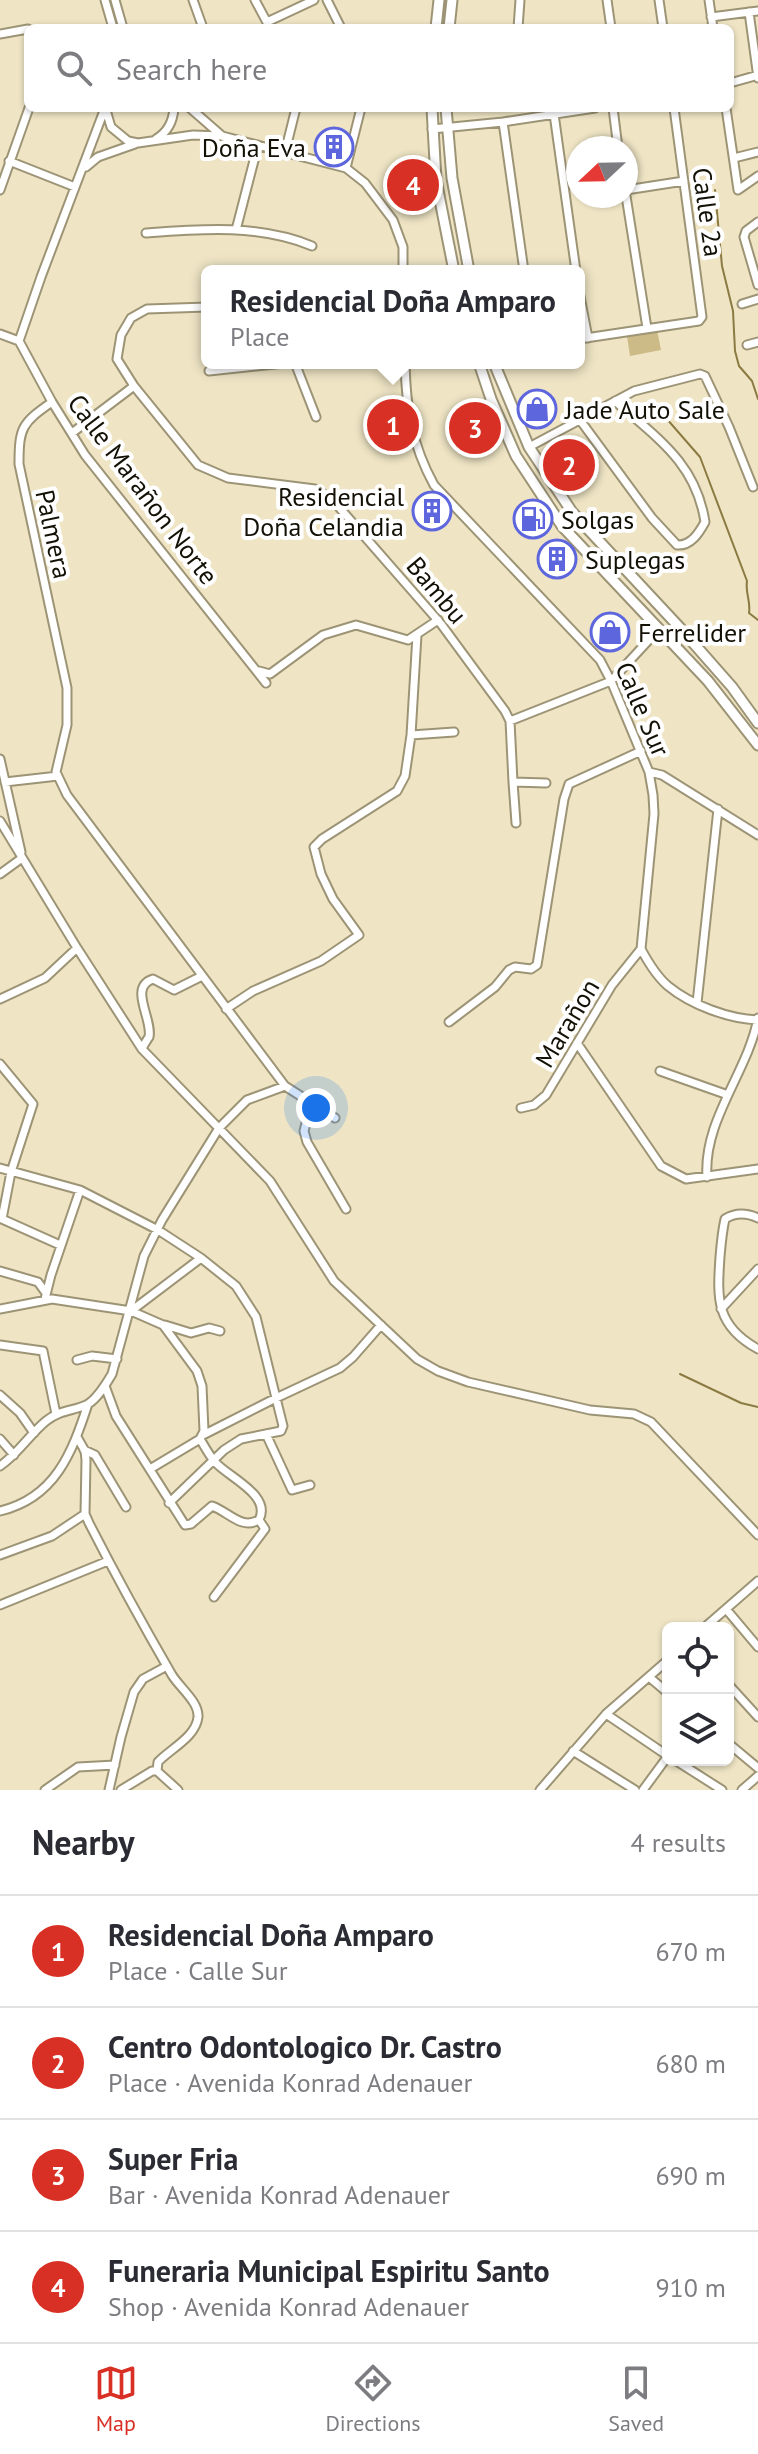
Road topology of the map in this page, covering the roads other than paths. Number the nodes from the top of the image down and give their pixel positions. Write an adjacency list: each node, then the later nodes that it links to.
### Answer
1 (105, 0): 16 (street)
2 (115, 0): 17 (street)
3 (193, 0): 18 (street)
4 (255, 0): 19 (street)
5 (314, 0): 20 (street)
6 (327, 0): 21 (street)
7 (439, 0): 22 (main road)
8 (452, 0): 23 (main road)
9 (520, 0): 24 (street)
10 (607, 0): 25 (street)
11 (659, 0): 26 (street)
12 (709, 0): 15 (street)
13 (758, 11): 14 (street)
14 (749, 12): 15 (street); 30 (street)
15 (711, 17): 27 (street)
16 (112, 24)
17 (122, 24)
18 (202, 24)
19 (268, 24)
20 (271, 24)
21 (339, 24)
22 (436, 24)
23 (449, 24)
24 (518, 24)
25 (610, 24)
26 (662, 24)
27 (712, 24)
28 (24, 30): 29 (street)
29 (0, 34)
30 (755, 38): 31 (street)
31 (758, 76): 32 (street)
32 (734, 82)
33 (27, 112): 60 (street)
34 (104, 112): 62 (street)
35 (107, 112): 55 (street)
36 (173, 112): 54 (street)
37 (195, 112): 52 (street)
38 (295, 112): 57 (street)
39 (360, 112): 61 (street)
40 (432, 112): 51 (main road)
41 (446, 112): 50 (main road)
42 (515, 112): 48 (street)
43 (564, 112): 47 (street)
44 (614, 112): 53 (street)
45 (675, 112): 64 (street, Calle 2a)
46 (727, 112): 59 (street)
47 (554, 114): 48 (street); 78 (street)
48 (515, 120): 49 (street)
49 (503, 122): 50 (street); 77 (street)
50 (446, 128): 51 (street); 76 (main road)
51 (432, 129): 75 (main road)
52 (222, 136): 54 (street); 56 (street)
53 (616, 136)
54 (150, 142): 55 (street)
55 (138, 143): 62 (street)
56 (258, 145): 57 (street); 70 (street)
57 (285, 152): 61 (street)
58 (758, 152): 59 (street)
59 (734, 158): 63 (street)
60 (9, 161): 65 (street); 66 (street)
61 (346, 168): 74 (street)
62 (82, 172): 65 (street)
63 (758, 176)
64 (684, 181): 67 (street); 83 (street, Calle 2a)
65 (75, 187): 86 (street)
66 (0, 190)
67 (638, 191)
68 (628, 208): 83 (street)
69 (758, 222): 73 (street)
70 (236, 230): 71 (street); 72 (street)
71 (146, 233)
72 (312, 246)
73 (755, 263): 79 (street)
74 (403, 265)
75 (453, 265)
76 (468, 265)
77 (523, 265)
78 (575, 265)
79 (758, 285)
80 (758, 299): 81 (street)
81 (742, 304)
82 (201, 307): 95 (street, Bambu)
83 (647, 328): 85 (street)
84 (0, 334): 86 (street)
85 (585, 339)
86 (19, 341): 97 (street, Calle Marañon Norte)
87 (758, 344): 88 (street)
88 (747, 345)
89 (228, 369): 94 (street)
90 (297, 369): 98 (street)
91 (405, 369): 109 (street, Calle Sur)
92 (481, 369): 104 (main road)
93 (496, 369): 101 (main road)
94 (209, 371)
95 (134, 386): 100 (street); 105 (street, Bambu)
96 (615, 401): 99 (street); 99 (street); 102 (street)
97 (52, 402): 100 (street, Calle Marañon Norte); 119 (street, Palmera)
98 (316, 417)
99 (580, 420): 101 (street)
100 (72, 433): 108 (street, Calle Marañon Norte)
101 (529, 447): 103 (main road)
102 (753, 487)
103 (582, 524): 104 (main road); 112 (main road)
104 (570, 536): 106 (main road)
105 (438, 620): 107 (street); 111 (street, Bambu)
106 (659, 629): 109 (street); 115 (main road)
107 (417, 635): 108 (street); 114 (street)
108 (257, 670): 110 (street, Calle Marañon Norte)
109 (611, 681): 111 (street); 116 (street, Calle Sur)
110 (266, 683)
111 (510, 721): 121 (street)
112 (758, 723)
113 (454, 732): 114 (street)
114 (411, 735): 134 (street)
115 (758, 745)
116 (641, 751): 118 (street, Calle Sur); 136 (street)
117 (0, 759): 120 (street)
118 (649, 772): 123 (street); 130 (street, Calle Sur)
119 (58, 776): 120 (street); 131 (street)
120 (5, 782): 127 (street)
121 (513, 782): 122 (street); 125 (street)
122 (546, 783)
123 (718, 809): 126 (street); 133 (street)
124 (0, 821): 127 (street)
125 (516, 823)
126 (758, 835)
127 (22, 858): 128 (street); 129 (street)
128 (0, 874)
129 (77, 948): 132 (street); 138 (street)
130 (641, 949): 133 (street); 137 (street, Marañon)
131 (202, 976): 134 (street); 138 (street)
132 (0, 999)
133 (697, 1003): 135 (street)
134 (226, 1009): 143 (street)
135 (758, 1019): 139 (street)
136 (449, 1022)
137 (577, 1043): 146 (street, Marañon); 152 (street)
138 (142, 1049): 148 (street)
139 (748, 1054): 140 (street); 144 (street)
140 (758, 1057)
141 (0, 1064): 151 (street)
142 (660, 1071): 144 (street)
143 (285, 1086): 145 (street); 148 (street)
144 (728, 1095): 152 (street)
145 (311, 1104): 147 (street); 154 (street)
146 (521, 1108)
147 (335, 1118)
148 (219, 1128): 157 (street); 167 (street)
149 (0, 1168): 151 (street)
150 (758, 1169): 152 (street)
151 (11, 1172): 153 (street); 156 (street)
152 (707, 1177)
153 (80, 1190): 157 (street); 158 (street)
154 (346, 1209)
155 (758, 1218): 164 (street)
156 (1, 1221): 158 (street)
157 (158, 1230): 159 (street); 165 (street)
158 (60, 1245): 162 (street)
159 (201, 1258): 165 (street); 175 (street)
160 (758, 1269): 164 (street)
161 (0, 1271): 162 (street)
162 (46, 1296): 163 (street); 165 (street)
163 (0, 1309)
164 (721, 1309): 170 (street)
165 (131, 1311): 166 (street); 171 (street)
166 (163, 1325): 168 (street); 181 (street)
167 (381, 1325): 175 (street); 194 (street)
168 (220, 1331)
169 (0, 1345): 177 (street)
170 (757, 1347)
171 (117, 1359): 172 (street); 173 (street)
172 (77, 1360)
173 (105, 1386): 176 (street); 187 (street)
174 (0, 1395): 178 (street)
175 (276, 1398): 179 (street); 181 (street)
176 (88, 1404): 177 (street); 180 (street)
177 (56, 1414): 178 (street)
178 (34, 1433): 184 (street)
179 (266, 1434): 185 (street); 188 (street)
180 (77, 1437): 183 (street); 191 (street)
181 (201, 1437): 185 (street); 187 (street)
182 (0, 1439): 184 (street)
183 (84, 1450): 190 (street); 192 (street)
184 (14, 1455): 186 (street)
185 (213, 1460): 189 (street); 193 (street)
186 (0, 1466)
187 (150, 1469): 189 (street)
188 (310, 1485)
189 (169, 1503): 193 (street)
190 (126, 1507)
191 (0, 1511)
192 (85, 1514): 195 (street); 196 (street)
193 (259, 1520): 198 (street)
194 (758, 1535)
195 (0, 1555)
196 (108, 1561): 199 (street); 204 (street)
197 (758, 1581): 200 (street)
198 (214, 1597)
199 (0, 1605)
200 (726, 1609): 201 (street); 202 (street)
201 (711, 1622)
202 (758, 1647)
203 (662, 1665): 205 (street)
204 (167, 1666): 214 (street); 217 (street)
205 (649, 1677): 206 (street); 208 (street)
206 (662, 1688)
207 (734, 1691): 209 (street)
208 (606, 1714): 211 (street); 212 (street)
209 (758, 1717)
210 (734, 1748): 216 (street)
211 (573, 1751): 223 (street); 224 (street)
212 (662, 1752)
213 (662, 1764): 225 (street)
214 (115, 1765): 219 (street); 220 (street)
215 (684, 1766): 226 (street)
216 (758, 1768)
217 (157, 1771): 221 (street); 222 (street)
218 (758, 1776): 227 (street)
219 (45, 1790)
220 (109, 1790)
221 (121, 1790)
222 (178, 1790)
223 (540, 1790)
224 (635, 1790)
225 (643, 1790)
226 (722, 1790)
227 (742, 1790)

